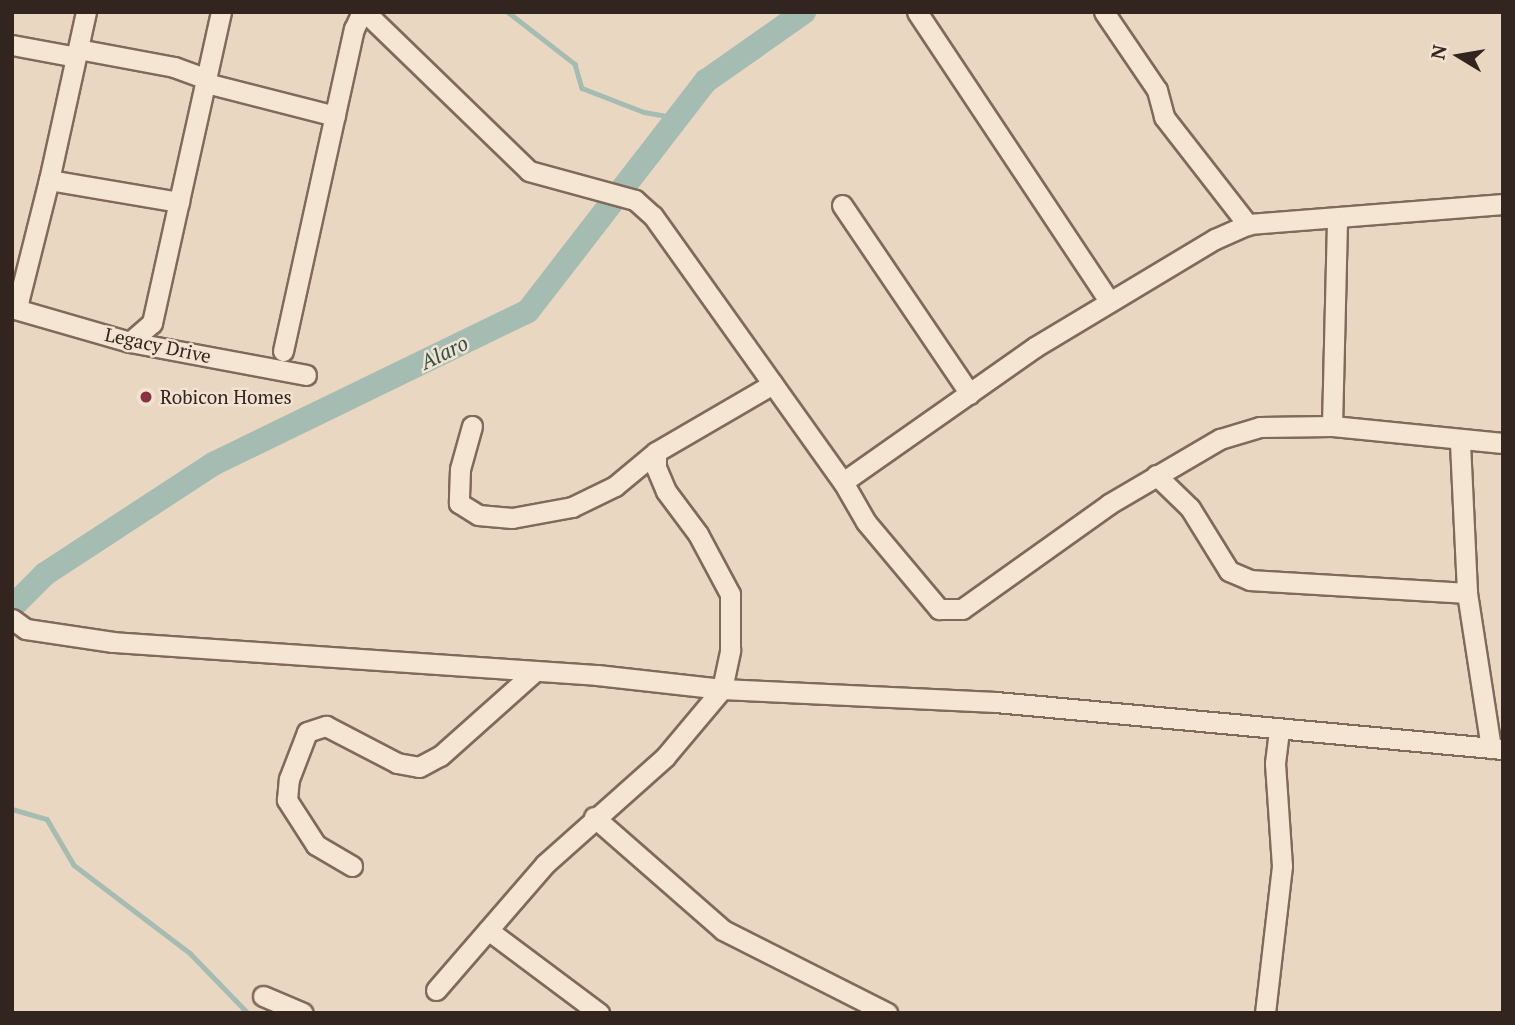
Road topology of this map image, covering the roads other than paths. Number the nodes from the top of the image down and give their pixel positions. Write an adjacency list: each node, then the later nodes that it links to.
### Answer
1 (86, 12): 7 (street)
2 (221, 12): 8 (street)
3 (363, 12): 9 (street); 21 (street)
4 (917, 12): 16 (street)
5 (1104, 12): 15 (street)
6 (12, 44): 7 (street)
7 (77, 53): 8 (street); 10 (street)
8 (206, 81): 9 (street); 11 (street)
9 (335, 116): 19 (street)
10 (49, 180): 11 (street); 17 (street)
11 (179, 202): 18 (street)
12 (1503, 204): 14 (street)
13 (842, 205): 22 (street)
14 (1337, 219): 15 (street); 24 (street)
15 (1248, 225): 16 (street)
16 (1110, 302): 22 (street)
17 (12, 307): 18 (street, Legacy Drive)
18 (130, 342): 20 (street, Legacy Drive)
19 (283, 351)
20 (306, 375)
21 (773, 384): 27 (street); 29 (street)
22 (970, 394): 29 (street)
23 (472, 426): 27 (street)
24 (1332, 426): 25 (street); 28 (street)
25 (1460, 443): 26 (street); 30 (street)
26 (1503, 443)
27 (656, 452): 33 (street)
28 (1157, 475): 29 (street); 30 (street)
29 (844, 482)
30 (1467, 593): 35 (street)
31 (12, 619): 32 (street)
32 (533, 673): 33 (street); 37 (street)
33 (722, 689): 34 (street); 36 (street)
34 (1279, 729): 35 (street); 44 (street)
35 (1497, 749)
36 (594, 817): 38 (street); 43 (street)
37 (352, 866)
38 (488, 930): 39 (street); 42 (street)
39 (436, 990)
40 (263, 996): 41 (street)
41 (303, 1013)
42 (599, 1013)
43 (887, 1013)
44 (1265, 1013)

